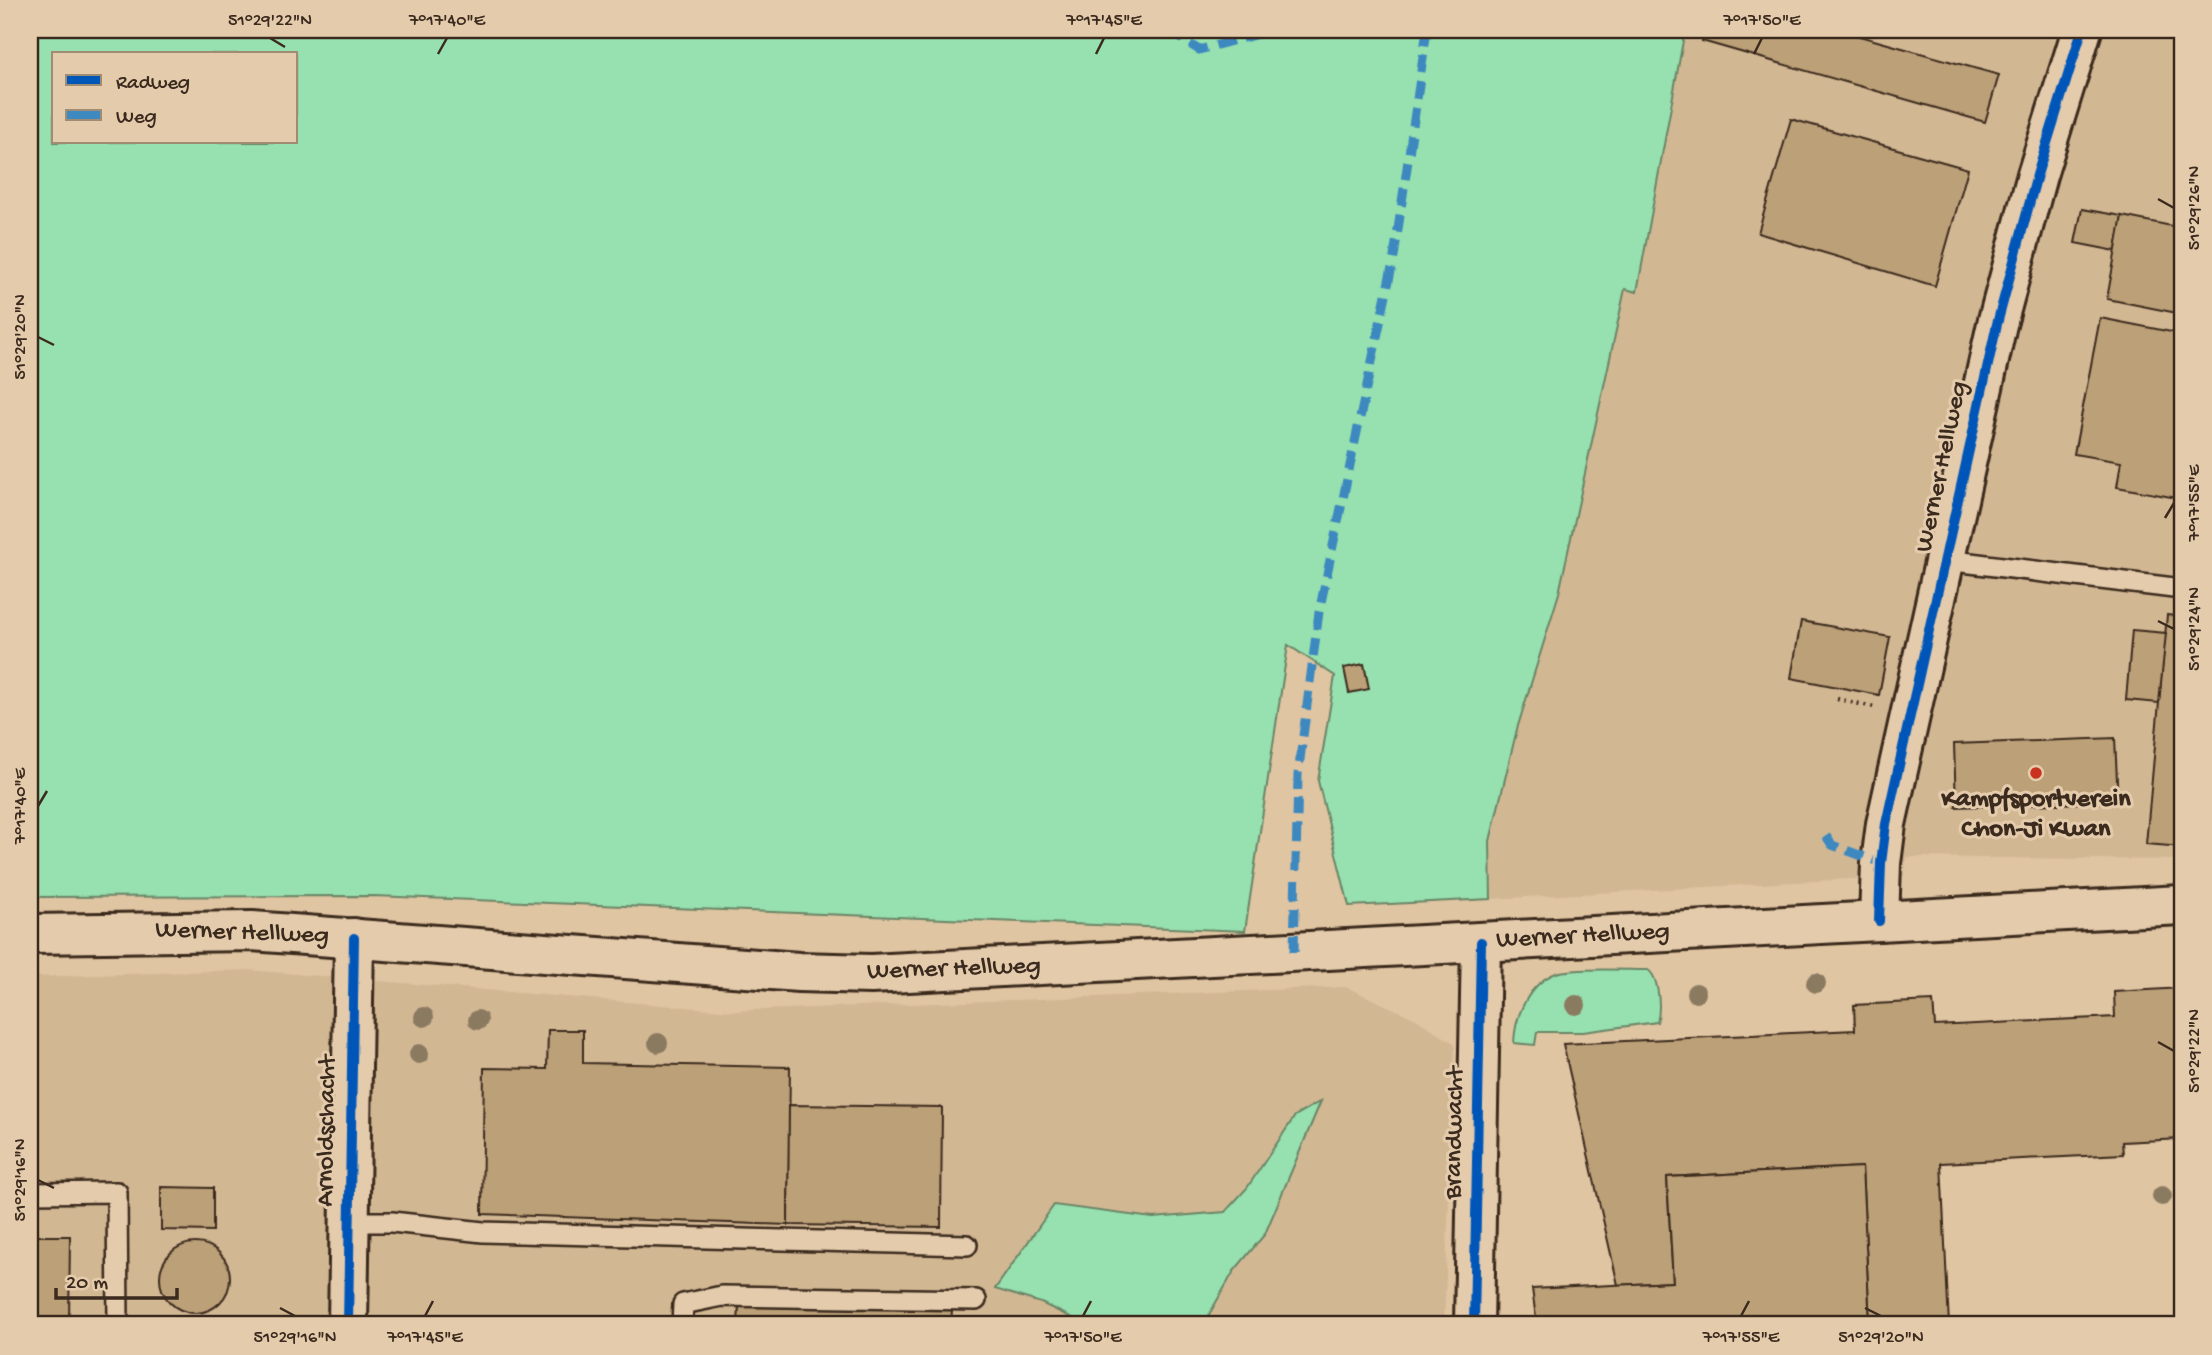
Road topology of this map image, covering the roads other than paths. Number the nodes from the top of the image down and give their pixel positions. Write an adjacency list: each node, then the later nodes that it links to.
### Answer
1 (2082, 30): 2 (main road, Werner Hellweg)
2 (1946, 560): 3 (lane, Werner Hellweg); 5 (main road, Werner Hellweg)
3 (2182, 589)
4 (2182, 905): 5 (main road, Werner Hellweg)
5 (1879, 921): 8 (main road, Werner Hellweg)
6 (30, 934): 7 (main road, Werner Hellweg)
7 (354, 938): 8 (main road, Werner Hellweg); 10 (main road, Arnoldschacht)
8 (1482, 943): 16 (main road, Brandwacht)
9 (30, 1193): 13 (lane)
10 (350, 1222): 11 (lane); 14 (main road, Arnoldschacht)
11 (967, 1245)
12 (976, 1300): 15 (lane)
13 (118, 1325)
14 (348, 1325)
15 (682, 1325)
16 (1474, 1325)

